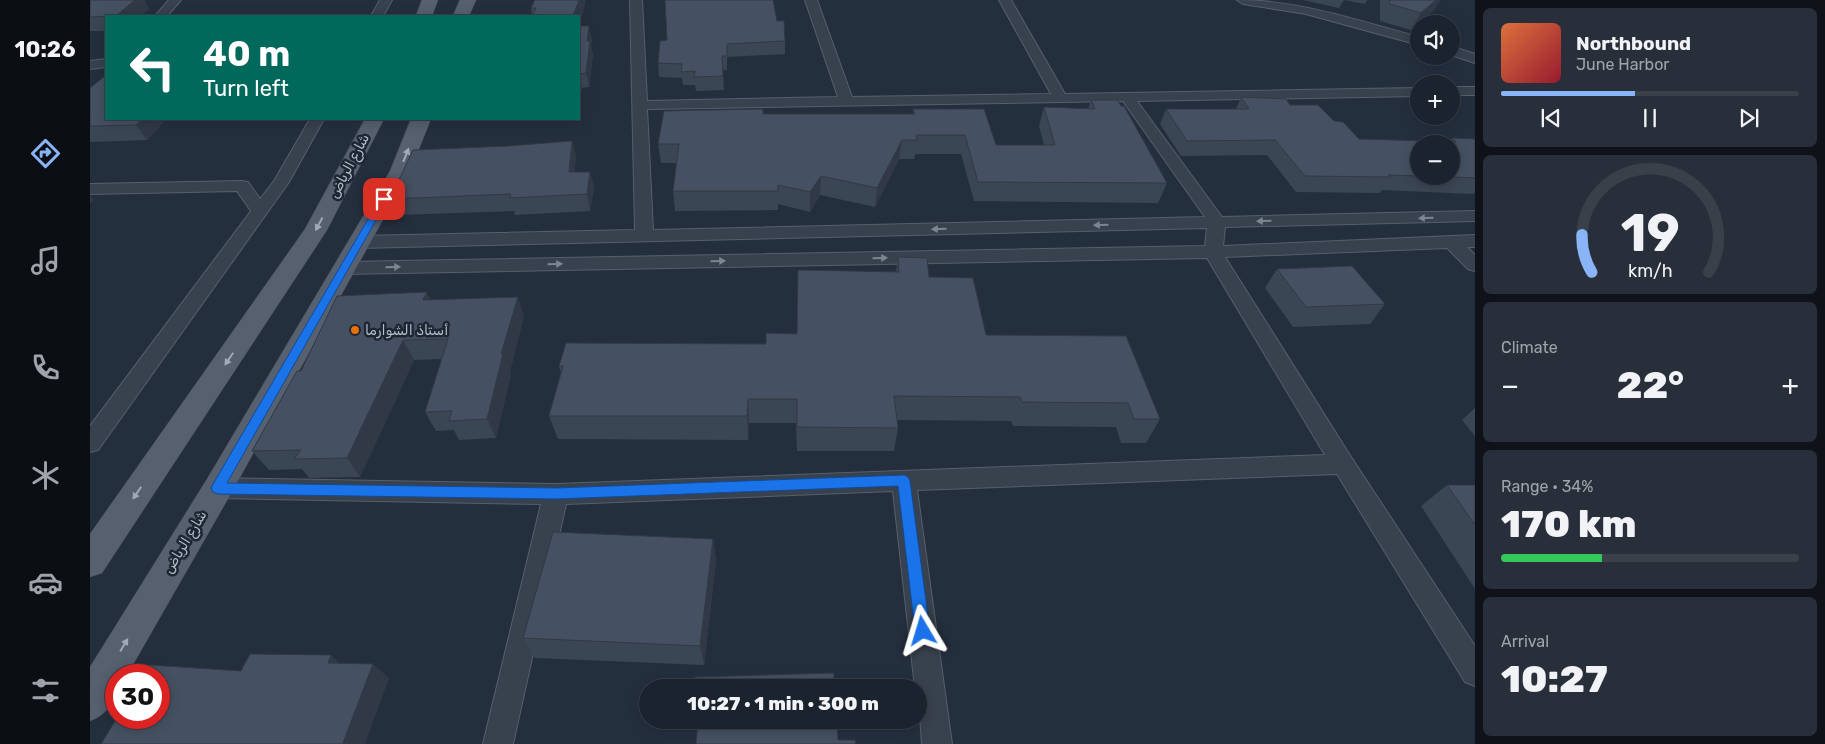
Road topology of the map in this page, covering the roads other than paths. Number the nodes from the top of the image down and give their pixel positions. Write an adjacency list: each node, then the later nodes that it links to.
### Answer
1 (175, 0): 9 (street)
2 (386, 0): 10 (street)
3 (430, 0): 11 (main road)
4 (468, 0): 12 (main road)
5 (636, 0): 24 (street)
6 (811, 0): 23 (street)
7 (1006, 0): 22 (street)
8 (1243, 0): 13 (street)
9 (162, 15)
10 (378, 15)
11 (424, 15)
12 (461, 15)
13 (1410, 39)
14 (1460, 53): 15 (street)
15 (1475, 59)
16 (105, 64): 17 (street)
17 (90, 65)
18 (1475, 90): 19 (street)
19 (1460, 91)
20 (1410, 92): 21 (street)
21 (1127, 96): 22 (street); 31 (street)
22 (1060, 98): 23 (street)
23 (846, 101): 24 (street)
24 (639, 105): 32 (street)
25 (316, 120): 29 (street)
26 (373, 120): 44 (main road, شارع الرياض, one-way to 44)
27 (421, 120): 34 (main road, شارع الرياض, one-way to 27)
28 (90, 189): 29 (street)
29 (260, 211): 39 (street)
30 (1475, 216): 31 (street, one-way to 31)
31 (1217, 222): 32 (street, one-way to 32); 36 (street)
32 (644, 236): 34 (street)
33 (1475, 241): 35 (street)
34 (359, 242): 38 (main road, شارع الرياض)
35 (1452, 242): 36 (street); 37 (street)
36 (1213, 252): 38 (street, one-way to 36); 40 (street)
37 (1475, 265)
38 (344, 268): 42 (main road, شارع الرياض)
39 (90, 443)
40 (1343, 464): 41 (street); 45 (street)
41 (904, 481): 43 (street); 48 (street)
42 (218, 488): 43 (street); 46 (main road, شارع الرياض, one-way to 42)
43 (556, 494): 47 (street)
44 (90, 562)
45 (1475, 672)
46 (90, 702)
47 (498, 744)
48 (937, 744)

